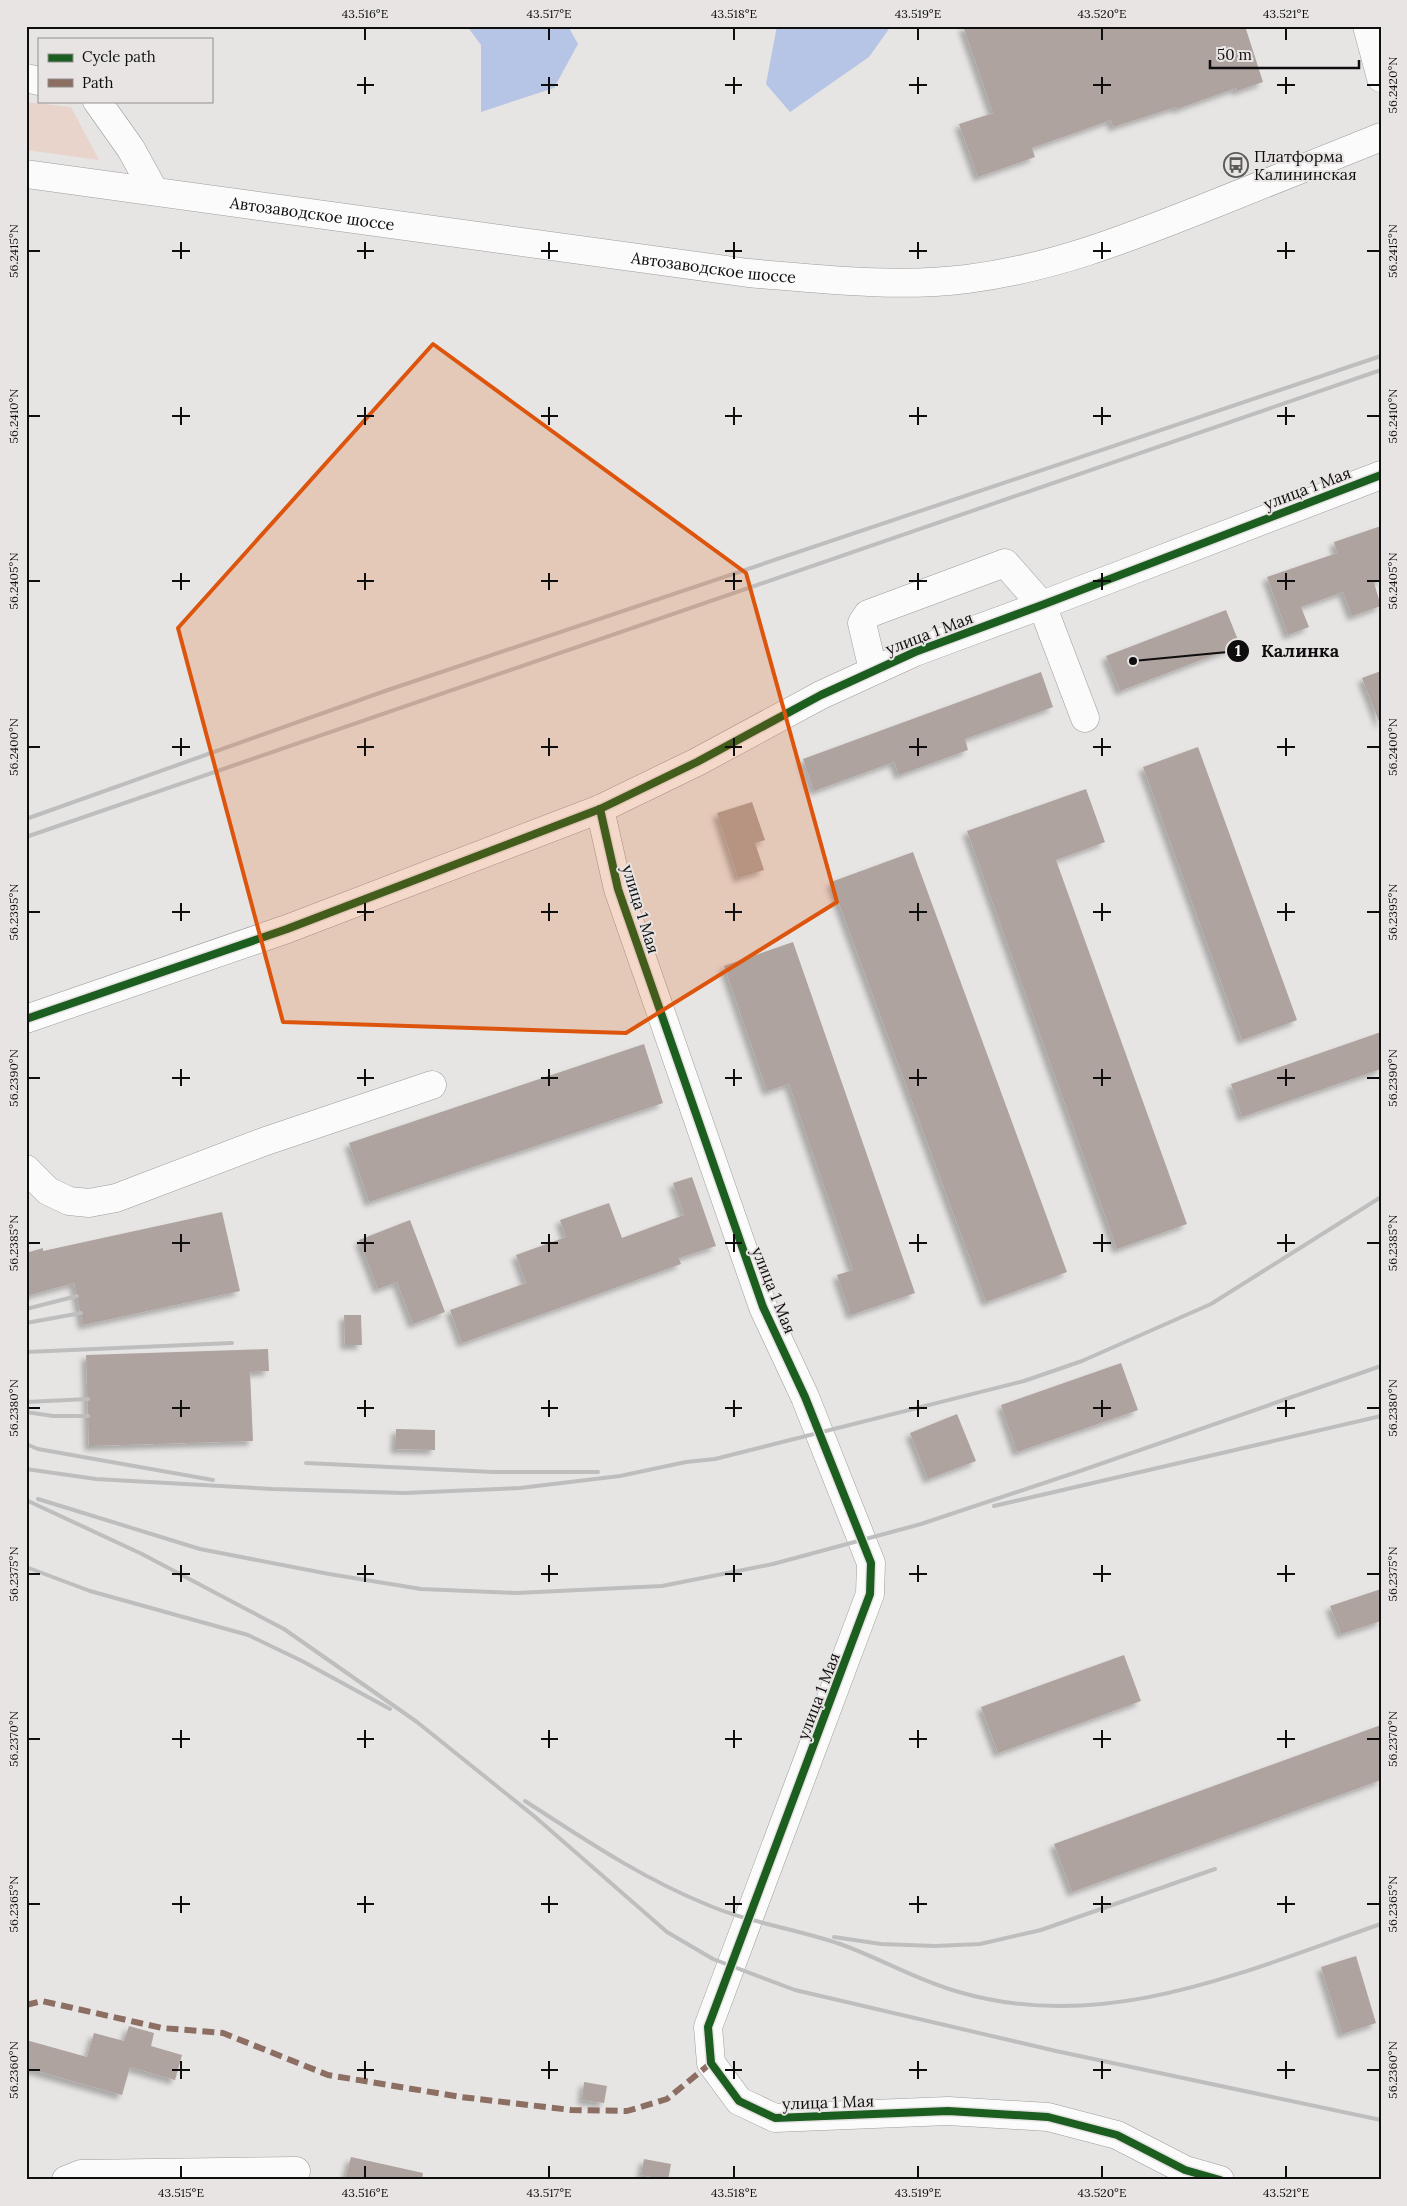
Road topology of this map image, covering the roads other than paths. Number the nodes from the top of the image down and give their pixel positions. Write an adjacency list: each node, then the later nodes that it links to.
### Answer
1 (1367, 26): 2 (street)
2 (1381, 78)
3 (98, 102): 6 (street)
4 (1381, 137): 6 (street, Автозаводское шоссе)
5 (26, 174): 6 (street, Автозаводское шоссе)
6 (154, 191)
7 (1381, 475): 8 (street, улица 1 Мая)
8 (1042, 605): 9 (street, улица 1 Мая); 9 (street); 10 (street)
9 (873, 670): 11 (street, улица 1 Мая)
10 (1084, 718)
11 (600, 809): 12 (street); 17 (street, улица 1 Мая)
12 (26, 1019)
13 (432, 1086): 14 (street)
14 (26, 1169)
15 (296, 2171): 16 (street)
16 (66, 2180)
17 (1220, 2180)

